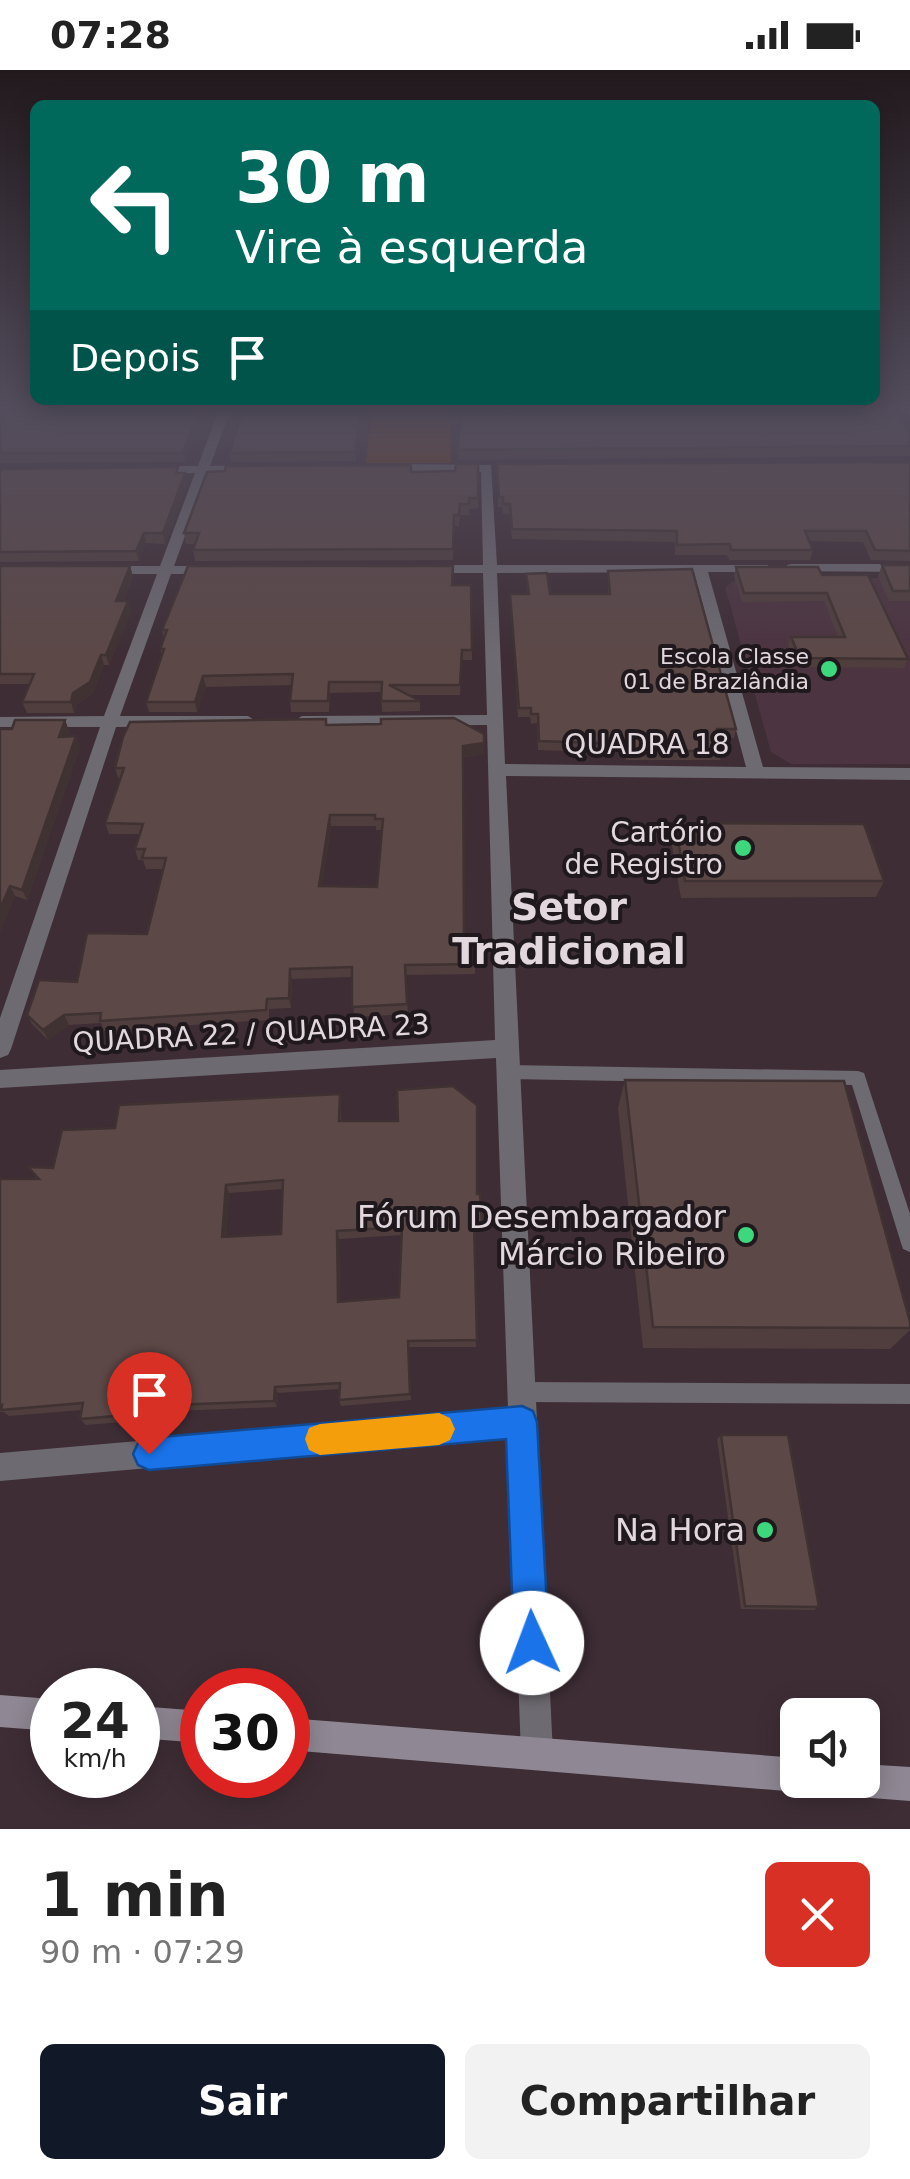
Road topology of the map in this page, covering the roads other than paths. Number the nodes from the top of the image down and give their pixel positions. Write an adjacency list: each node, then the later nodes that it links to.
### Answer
1 (197, 491): 8 (street)
2 (488, 491): 6 (street)
3 (700, 568): 4 (street); 6 (street); 16 (street, QUADRA 18)
4 (910, 568)
5 (414, 569): 6 (street)
6 (490, 569): 10 (street)
7 (92, 570): 8 (street)
8 (166, 570): 9 (street); 11 (street)
9 (223, 570)
10 (495, 720): 13 (street); 15 (street)
11 (110, 721): 12 (street); 14 (street); 18 (street)
12 (264, 721)
13 (284, 721)
14 (0, 722)
15 (497, 770): 16 (street, QUADRA 18); 19 (street)
16 (756, 772): 17 (street)
17 (910, 774)
18 (0, 1048)
19 (507, 1060): 20 (street, QUADRA 22 / QUADRA 23); 21 (lane); 23 (street)
20 (0, 1078)
21 (910, 1242)
22 (910, 1394): 23 (lane)
23 (520, 1407): 24 (street); 28 (street)
24 (0, 1467)
25 (0, 1711): 26 (main road)
26 (30, 1713)
27 (310, 1736): 28 (main road)
28 (537, 1754): 29 (main road)
29 (780, 1774)
30 (880, 1782): 31 (main road)
31 (910, 1784)

